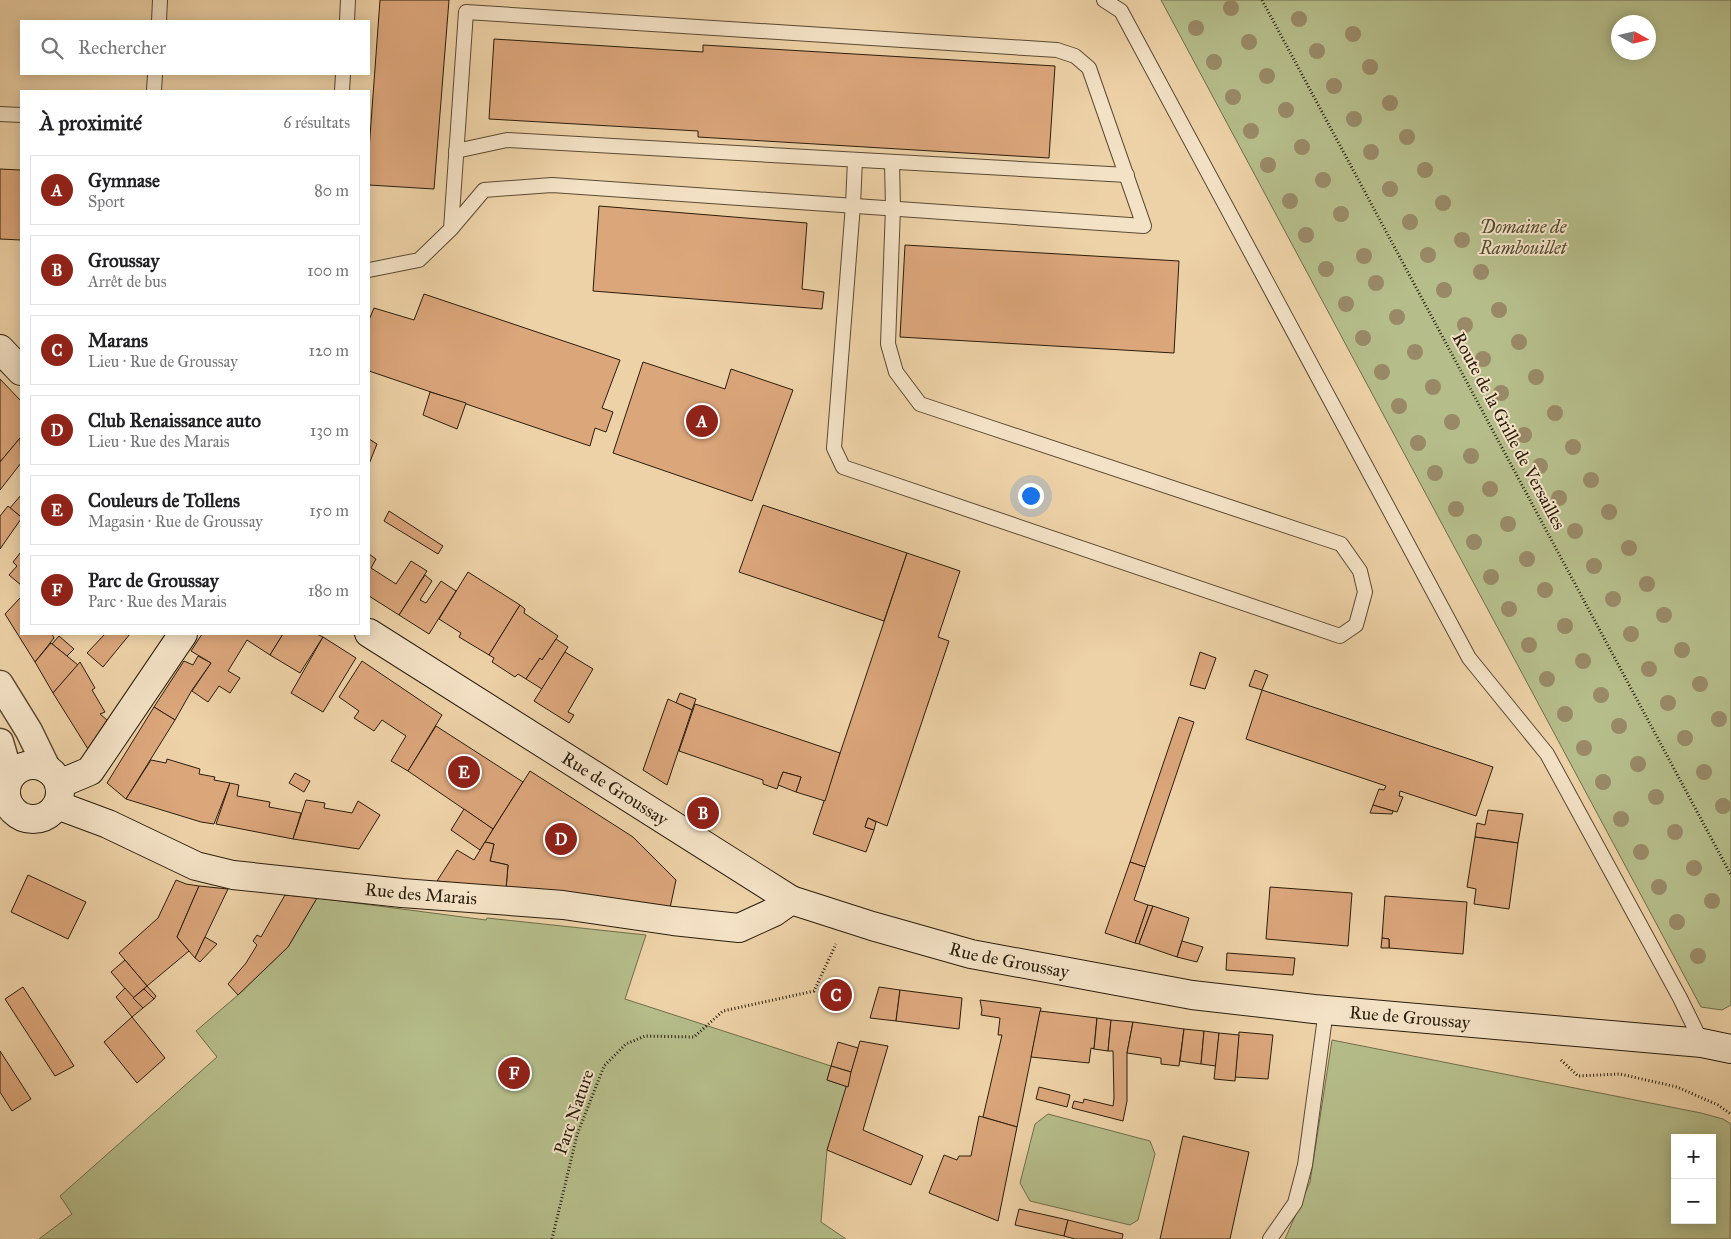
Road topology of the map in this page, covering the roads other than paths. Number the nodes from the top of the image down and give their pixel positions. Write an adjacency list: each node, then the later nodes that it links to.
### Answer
1 (160, 0): 5 (lane)
2 (348, 0): 6 (lane)
3 (1104, 0): 32 (lane)
4 (466, 6): 13 (lane); 16 (lane)
5 (159, 20)
6 (347, 20)
7 (155, 75): 9 (lane)
8 (343, 75): 10 (lane)
9 (154, 90)
10 (342, 90)
11 (0, 114): 12 (lane)
12 (20, 115)
13 (456, 151): 14 (lane); 19 (lane)
14 (855, 160): 15 (lane); 17 (lane)
15 (892, 162): 16 (lane); 18 (lane)
16 (1126, 175): 18 (lane)
17 (853, 206): 18 (lane); 18 (lane); 19 (lane)
18 (892, 208)
19 (451, 229): 20 (lane)
20 (370, 270)
21 (0, 349): 22 (main road)
22 (20, 370)
23 (370, 633): 30 (main road, Rue de Groussay)
24 (182, 635): 28 (main road)
25 (0, 684): 28 (street)
26 (0, 742): 27 (street)
27 (6, 780): 28 (main road); 29 (main road)
28 (55, 786): 29 (main road); 30 (main road, Rue des Marais)
29 (10, 816)
30 (790, 900): 31 (main road, Rue de Groussay)
31 (1326, 1010): 32 (main road, Rue de Groussay); 34 (lane)
32 (1702, 1043): 33 (main road, Rue de Groussay)
33 (1731, 1049)
34 (1270, 1239)

